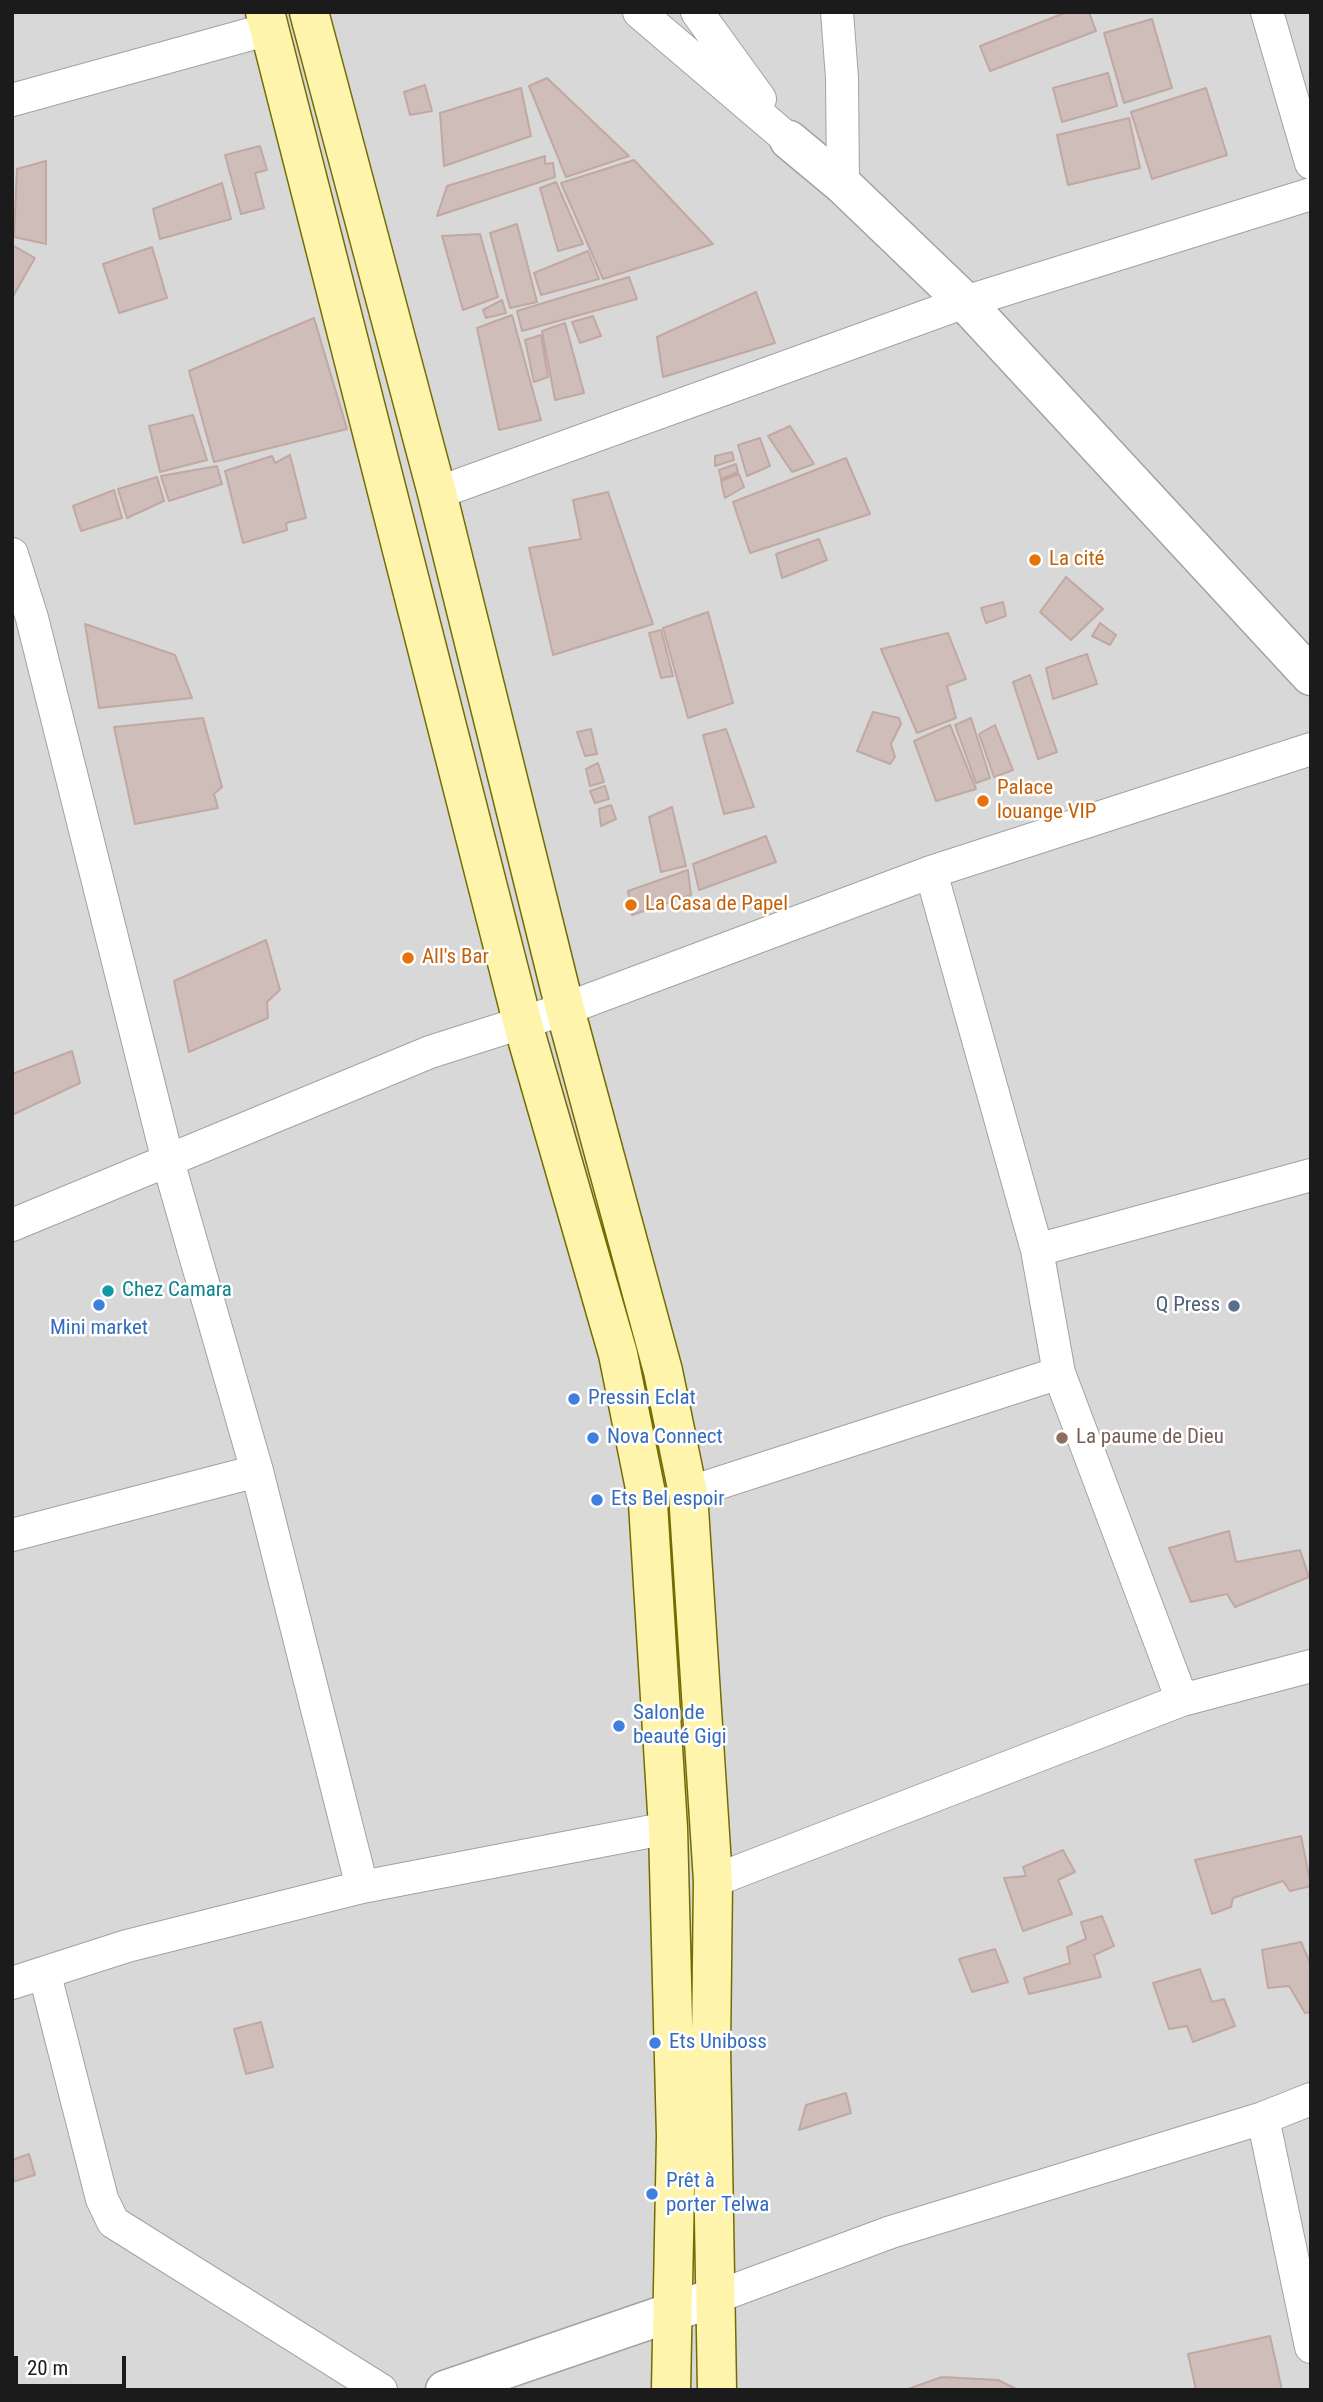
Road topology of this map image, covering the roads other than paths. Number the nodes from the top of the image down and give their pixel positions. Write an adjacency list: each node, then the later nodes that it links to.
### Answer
1 (309, 12): 13 (main road)
2 (639, 12): 8 (street)
3 (697, 12): 8 (street)
4 (837, 12): 10 (street)
5 (1267, 12): 9 (street)
6 (267, 21): 7 (street); 20 (main road)
7 (12, 100)
8 (789, 139): 10 (street)
9 (1311, 163)
10 (843, 186): 12 (street)
11 (1311, 194): 12 (street)
12 (965, 302): 13 (street); 16 (street)
13 (438, 493): 19 (main road)
14 (12, 554): 15 (street)
15 (22, 621): 21 (street)
16 (1311, 676)
17 (1311, 749): 18 (street)
18 (931, 872): 19 (street); 24 (street)
19 (565, 1009): 20 (street); 27 (main road)
20 (522, 1021): 21 (street); 31 (main road)
21 (168, 1161): 23 (street); 26 (street)
22 (1311, 1175): 24 (street)
23 (12, 1225)
24 (1037, 1250): 25 (street)
25 (1059, 1373): 27 (street); 30 (street)
26 (257, 1471): 28 (street); 33 (street)
27 (688, 1493): 32 (main road)
28 (12, 1535)
29 (1311, 1666): 30 (street)
30 (1182, 1700): 32 (street)
31 (668, 1828): 33 (street); 39 (main road)
32 (713, 1881): 38 (main road)
33 (362, 1887): 34 (street)
34 (45, 1975): 35 (street); 41 (street)
35 (12, 1983)
36 (1311, 2099): 37 (street)
37 (1263, 2118): 38 (street); 40 (street)
38 (716, 2297): 39 (street); 44 (main road)
39 (670, 2310): 42 (street); 43 (main road)
40 (1311, 2347)
41 (381, 2390)
42 (445, 2390)
43 (671, 2390)
44 (717, 2390)

